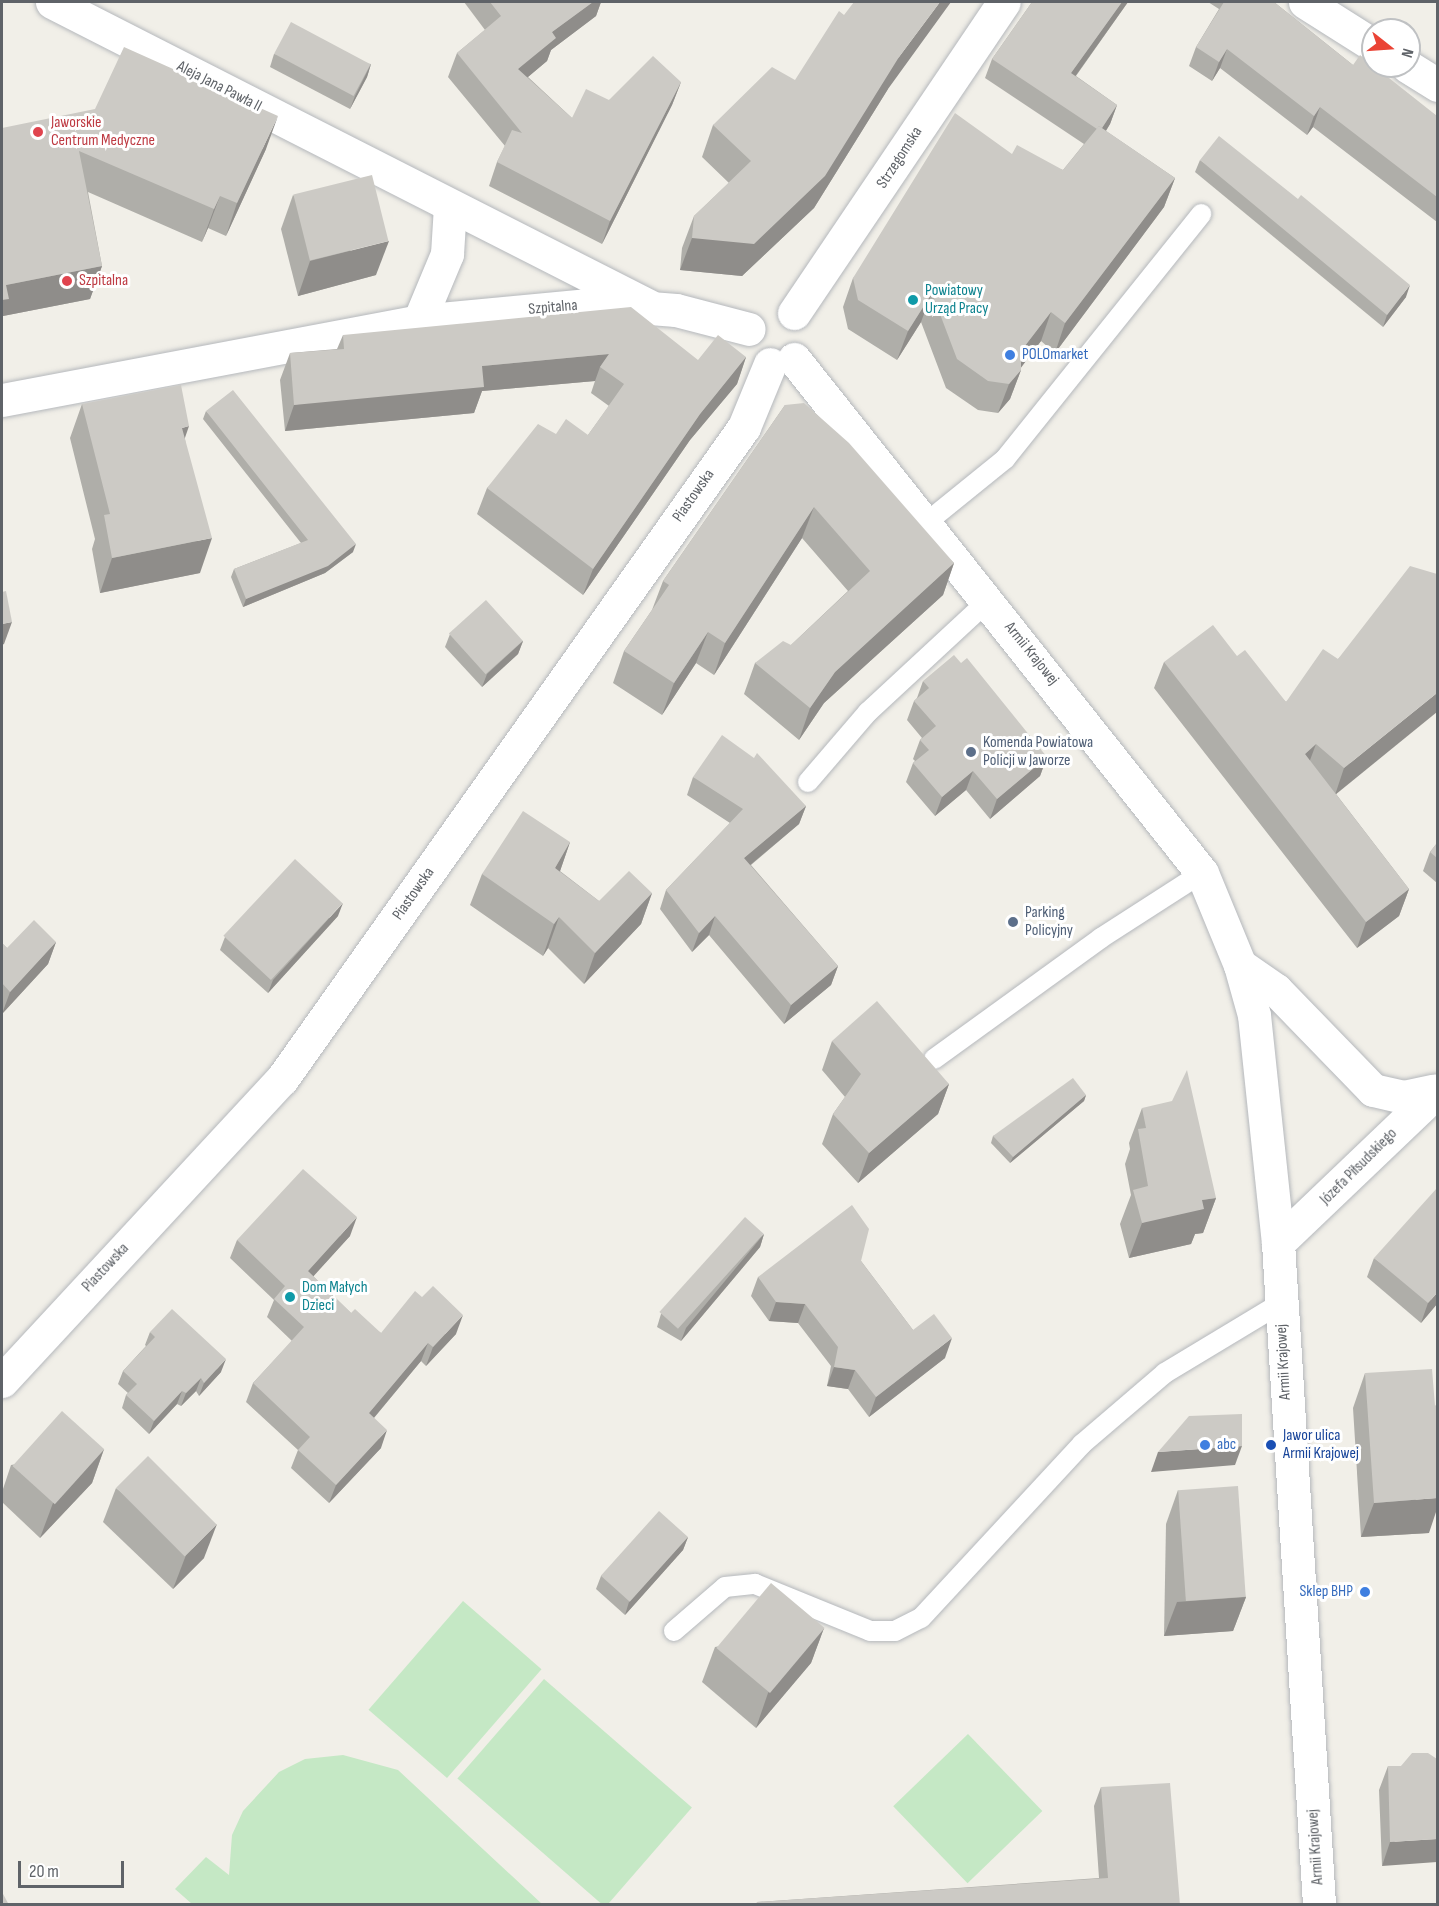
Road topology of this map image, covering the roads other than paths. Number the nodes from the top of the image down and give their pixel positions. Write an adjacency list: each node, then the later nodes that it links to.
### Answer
1 (52, 2): 7 (street, Aleja Jana Pawła II)
2 (1004, 2): 10 (street, Strzegomska)
3 (1305, 2): 4 (street)
4 (1361, 37)
5 (1421, 75): 6 (street)
6 (1437, 86)
7 (450, 206): 9 (street, Aleja Jana Pawła II); 11 (street)
8 (1201, 214): 17 (lane)
9 (649, 306): 11 (street, Szpitalna); 12 (street, Szpitalna)
10 (794, 313): 12 (street); 13 (street)
11 (419, 321): 14 (street, Szpitalna)
12 (749, 329): 13 (street)
13 (782, 362): 15 (street, Armii Krajowej); 16 (street, Piastowska)
14 (2, 400)
15 (830, 410): 16 (street); 17 (street, Armii Krajowej)
16 (752, 414): 26 (street, Piastowska)
17 (926, 523): 18 (street, Armii Krajowej)
18 (988, 601): 19 (lane); 20 (street, Armii Krajowej)
19 (808, 782)
20 (1202, 873): 21 (street, Armii Krajowej); 22 (lane)
21 (1240, 965): 23 (street); 24 (street, Armii Krajowej)
22 (934, 1059)
23 (1436, 1090): 24 (street, Józefa Piłsudskiego)
24 (1278, 1243): 25 (street, Armii Krajowej)
25 (1281, 1303): 27 (lane); 28 (street, Armii Krajowej)
26 (2, 1381)
27 (674, 1631)
28 (1319, 1905)

